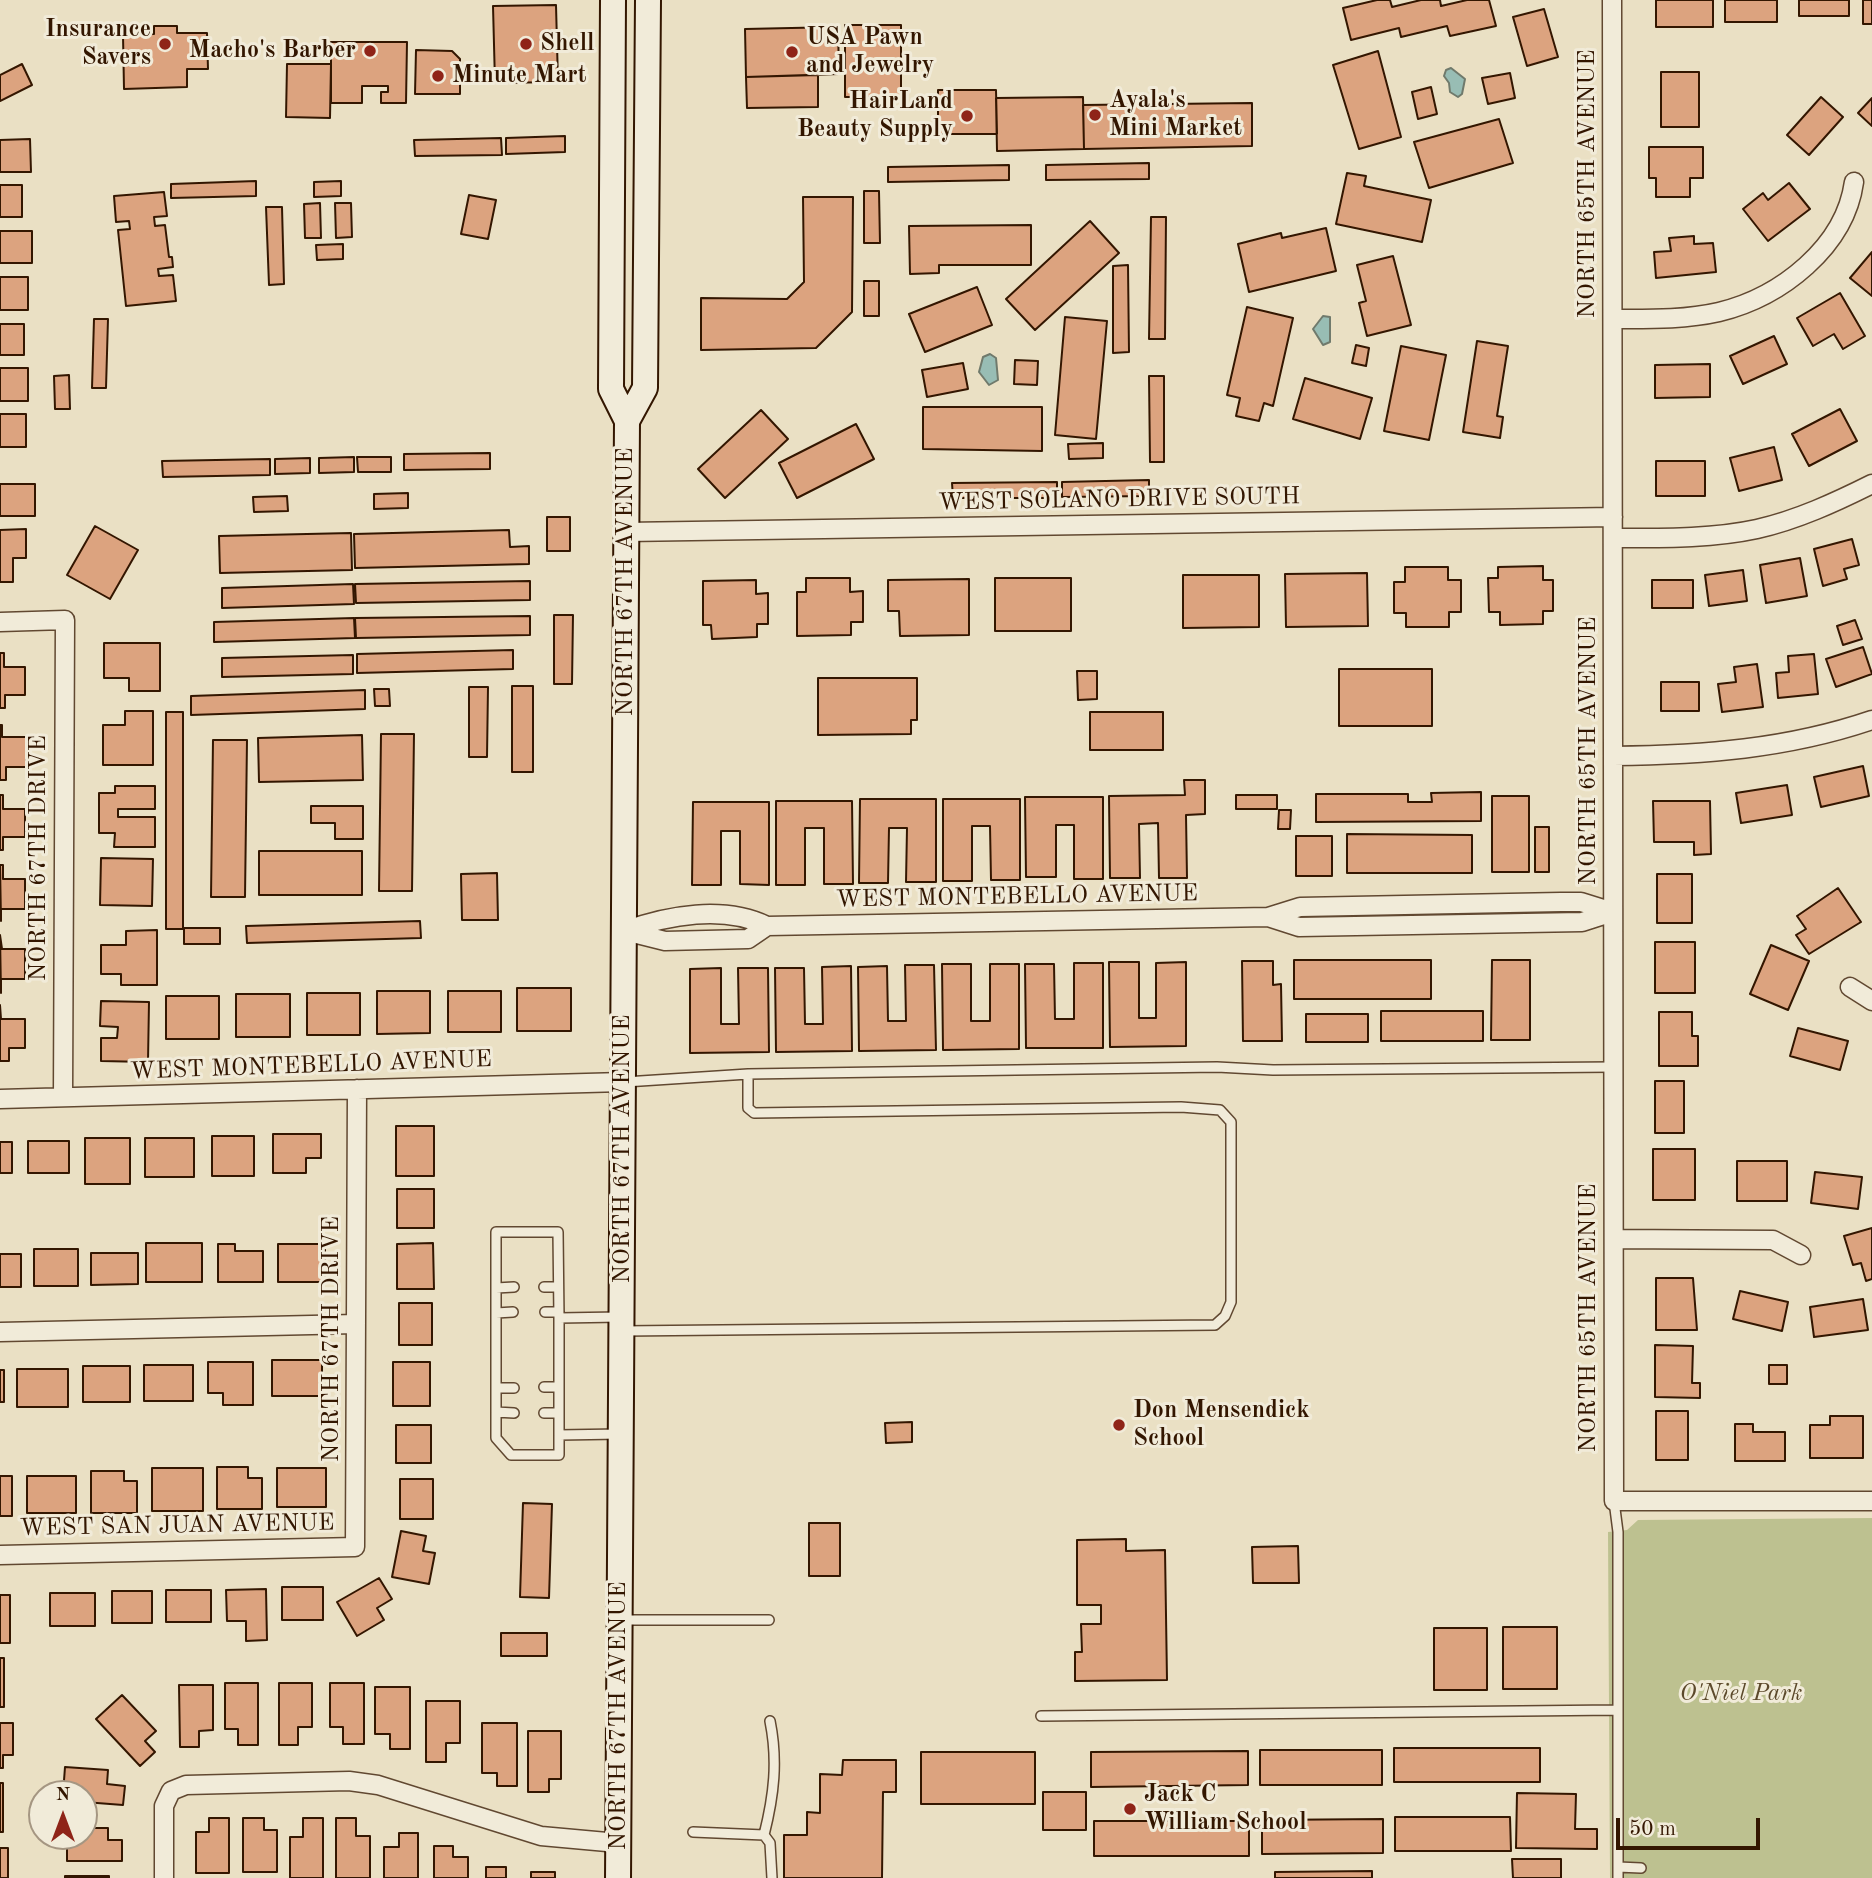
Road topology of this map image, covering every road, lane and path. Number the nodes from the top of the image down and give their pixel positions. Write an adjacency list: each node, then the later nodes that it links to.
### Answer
1 (614, 0): 6 (main road, NORTH 67TH AVENUE)
2 (648, 0): 6 (main road, NORTH 67TH AVENUE)
3 (1612, 0): 5 (street, NORTH 65TH AVENUE)
4 (1854, 182): 5 (street)
5 (1613, 319): 8 (street, NORTH 65TH AVENUE)
6 (627, 421): 9 (main road, NORTH 67TH AVENUE)
7 (1872, 484): 10 (street)
8 (1613, 517): 9 (street, WEST SOLANO DRIVE SOUTH); 10 (street, NORTH 65TH AVENUE)
9 (626, 532): 15 (main road, NORTH 67TH AVENUE)
10 (1613, 538): 13 (street, NORTH 65TH AVENUE)
11 (0, 622): 22 (street, NORTH 67TH DRIVE)
12 (1872, 720): 13 (street)
13 (1613, 756): 14 (street, NORTH 65TH AVENUE)
14 (1613, 912): 15 (street, WEST MONTEBELLO AVENUE); 18 (street, NORTH 65TH AVENUE)
15 (624, 931): 20 (main road, NORTH 67TH AVENUE)
16 (1850, 987): 17 (street)
17 (1872, 1001)
18 (1614, 1067): 19 (lane); 24 (street, NORTH 65TH AVENUE)
19 (748, 1074): 20 (lane); 35 (lane)
20 (623, 1082): 21 (street, WEST MONTEBELLO AVENUE); 35 (main road, NORTH 67TH AVENUE)
21 (357, 1089): 22 (street, WEST MONTEBELLO AVENUE); 34 (street, NORTH 67TH DRIVE)
22 (63, 1097): 23 (street, WEST MONTEBELLO AVENUE)
23 (0, 1099)
24 (1614, 1239): 25 (street); 47 (street, NORTH 65TH AVENUE)
25 (1801, 1255)
26 (514, 1287): 29 (lane)
27 (544, 1287): 28 (lane)
28 (558, 1287): 29 (lane); 33 (lane)
29 (496, 1288): 32 (lane)
30 (513, 1312): 32 (lane)
31 (545, 1312): 33 (lane)
32 (496, 1313): 39 (lane)
33 (559, 1315): 35 (lane); 38 (lane)
34 (356, 1324): 36 (street); 49 (street, NORTH 67TH DRIVE)
35 (622, 1324): 45 (main road, NORTH 67TH AVENUE)
36 (0, 1332)
37 (544, 1387): 38 (lane)
38 (559, 1387): 44 (lane)
39 (496, 1388): 40 (lane); 41 (lane)
40 (514, 1388)
41 (496, 1412): 42 (lane); 46 (lane)
42 (514, 1413)
43 (544, 1413): 44 (lane)
44 (559, 1413): 46 (lane)
45 (621, 1434): 46 (lane); 51 (main road, NORTH 67TH AVENUE)
46 (559, 1435)
47 (1614, 1501): 48 (street); 53 (lane)
48 (1872, 1502)
49 (355, 1547): 50 (street, WEST SAN JUAN AVENUE)
50 (0, 1555)
51 (620, 1620): 52 (lane); 58 (main road, NORTH 67TH AVENUE)
52 (769, 1620)
53 (1617, 1710): 54 (lane); 59 (lane)
54 (1041, 1716)
55 (770, 1721): 57 (lane)
56 (693, 1832): 57 (lane)
57 (764, 1835): 63 (lane)
58 (618, 1843): 61 (street); 62 (main road, NORTH 67TH AVENUE)
59 (1618, 1867): 60 (lane); 64 (lane)
60 (1641, 1868)
61 (164, 1878)
62 (618, 1878)
63 (772, 1878)
64 (1618, 1878)

